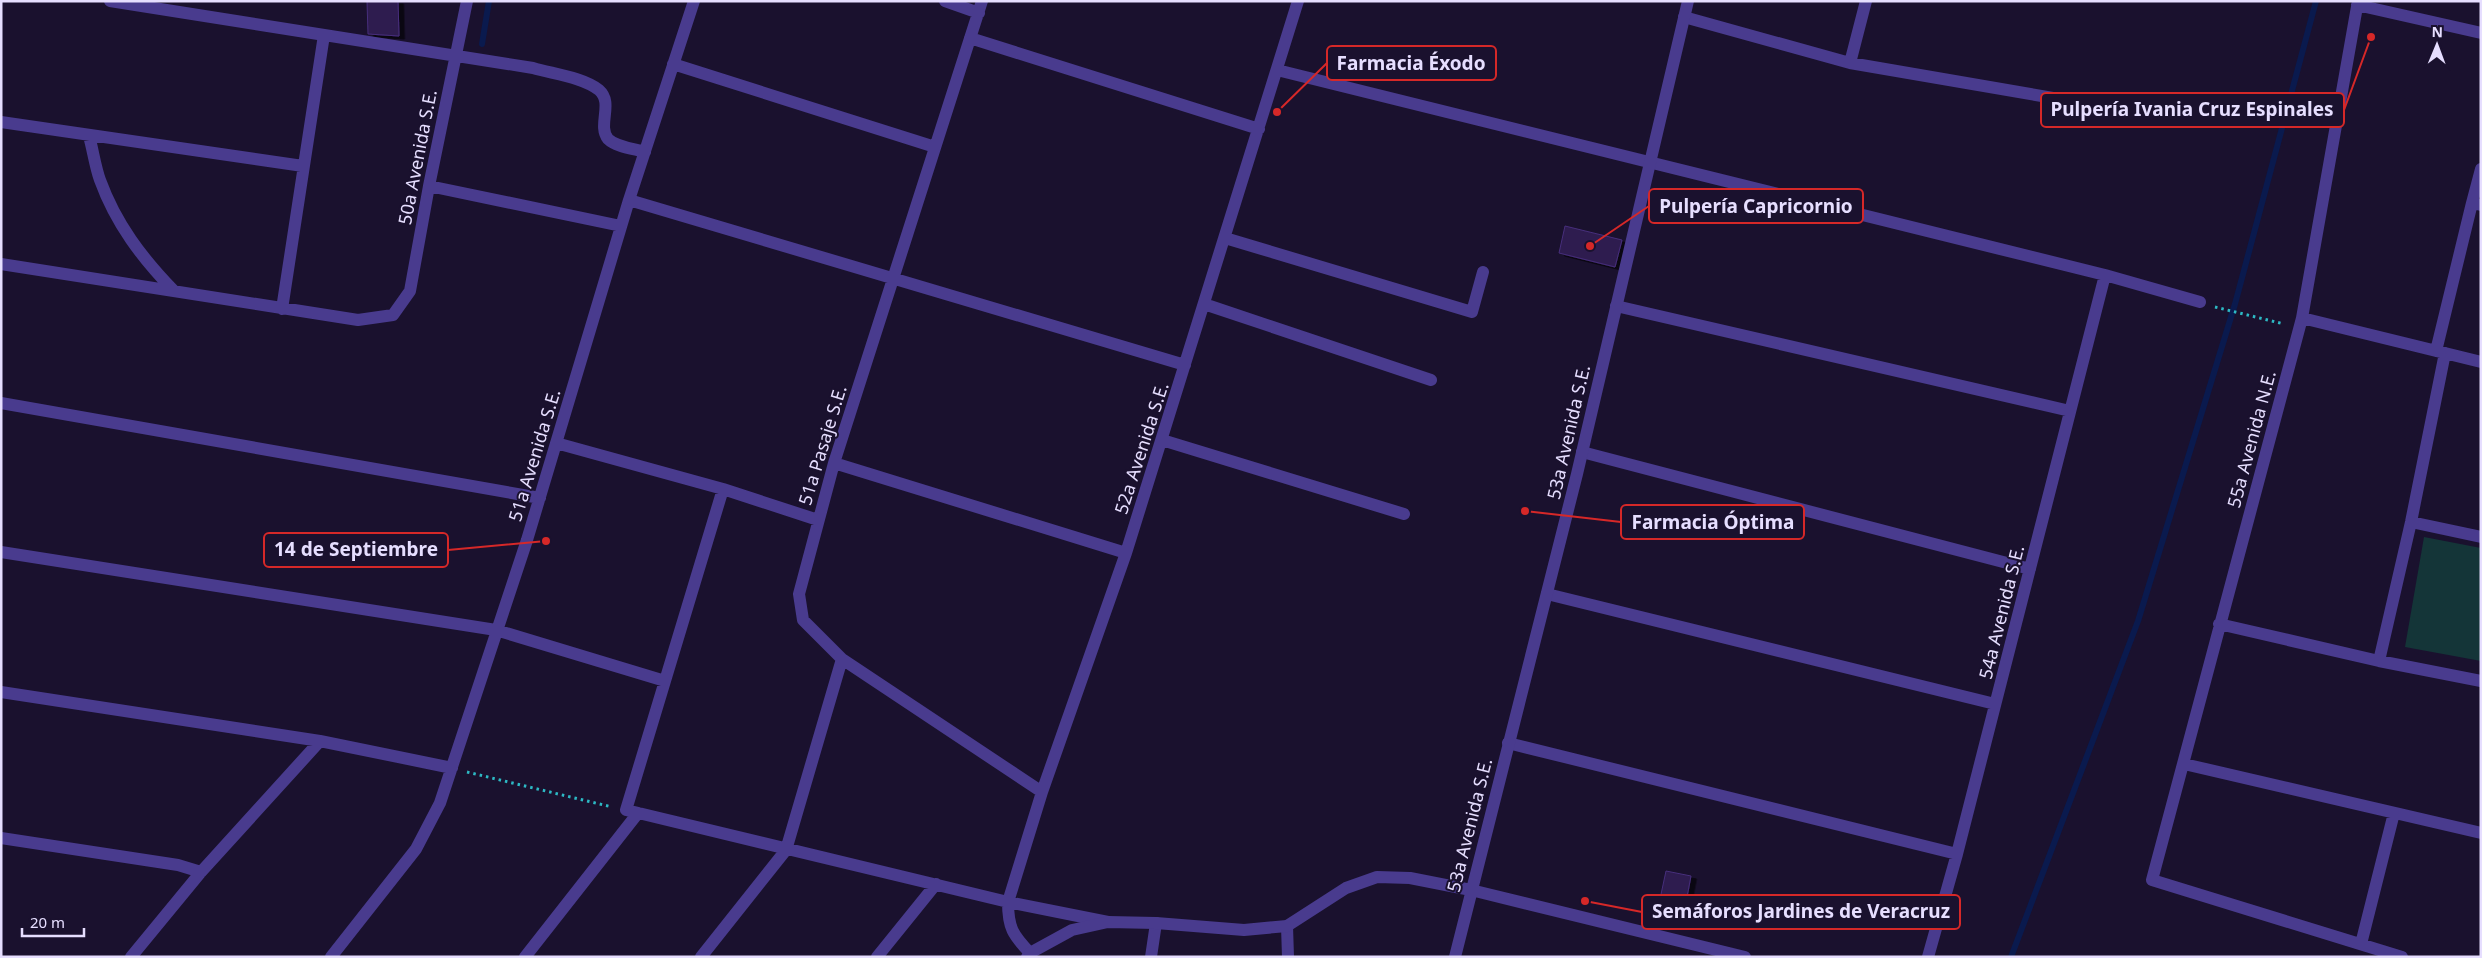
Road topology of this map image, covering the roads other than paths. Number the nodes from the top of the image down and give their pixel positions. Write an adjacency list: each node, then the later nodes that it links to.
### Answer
1 (110, 1): 11 (street)
2 (198, 1): 11 (street)
3 (467, 1): 16 (street, 50a Avenida S.E.)
4 (694, 1): 18 (street, 51a Avenida S.E.)
5 (945, 1): 10 (street)
6 (1298, 1): 19 (street, 52a Avenida S.E.)
7 (1688, 1): 12 (street, 53a Avenida S.E.)
8 (1866, 1): 17 (street)
9 (2358, 3): 13 (street); 43 (street, 55a Avenida N.E.)
10 (980, 7): 15 (street, 51a Pasaje S.E.)
11 (196, 14): 14 (street)
12 (1684, 17): 17 (street); 26 (street, 53a Avenida S.E.)
13 (2481, 33)
14 (324, 35): 16 (street); 27 (street)
15 (970, 38): 22 (street); 24 (street, 51a Pasaje S.E.)
16 (455, 56): 25 (street); 29 (street, 50a Avenida S.E.)
17 (1850, 63): 20 (street)
18 (673, 64): 24 (street); 25 (street, 51a Avenida S.E.)
19 (1277, 70): 22 (street, 52a Avenida S.E.); 26 (street)
20 (2158, 116)
21 (1, 122): 23 (street)
22 (1258, 129): 33 (street, 52a Avenida S.E.)
23 (89, 136): 27 (street); 38 (street)
24 (935, 147): 37 (street, 51a Pasaje S.E.)
25 (645, 152): 30 (street, 51a Avenida S.E.)
26 (1650, 162): 36 (street); 41 (street, 53a Avenida S.E.)
27 (303, 166): 42 (street)
28 (2481, 169): 31 (street)
29 (429, 186): 32 (street); 42 (street, 50a Avenida S.E.)
30 (629, 200): 32 (street, 51a Avenida S.E.); 37 (street)
31 (2476, 204): 44 (street)
32 (621, 226): 51 (street, 51a Avenida S.E.)
33 (1225, 238): 35 (street); 40 (street, 52a Avenida S.E.)
34 (1, 264): 38 (street)
35 (1483, 272)
36 (2105, 274): 39 (street); 49 (street, 54a Avenida S.E.)
37 (892, 280): 46 (street); 53 (street, 51a Pasaje S.E.)
38 (174, 291): 42 (street)
39 (2200, 302)
40 (1204, 304): 46 (street, 52a Avenida S.E.); 47 (street)
41 (1616, 306): 49 (street); 52 (street, 53a Avenida S.E.)
42 (282, 309)
43 (2301, 322): 44 (street); 64 (street, 55a Avenida N.E.)
44 (2440, 352): 45 (street); 58 (street)
45 (2481, 362)
46 (1185, 365): 50 (street, 52a Avenida S.E.)
47 (1431, 380)
48 (1, 403): 55 (street)
49 (2070, 412): 62 (street, 54a Avenida S.E.)
50 (1162, 440): 56 (street); 61 (street, 52a Avenida S.E.)
51 (556, 443): 54 (street); 55 (street, 51a Avenida S.E.)
52 (1582, 452): 62 (street); 63 (street, 53a Avenida S.E.)
53 (834, 463): 57 (street, 51a Pasaje S.E.); 61 (street)
54 (723, 489): 57 (street); 68 (street)
55 (540, 498): 65 (street, 51a Avenida S.E.)
56 (1404, 514)
57 (818, 520): 66 (street, 51a Pasaje S.E.)
58 (2411, 522): 59 (street); 67 (street)
59 (2481, 538)
60 (1, 552): 65 (street)
61 (1126, 553): 76 (street, 52a Avenida S.E.)
62 (2030, 569): 71 (street, 54a Avenida S.E.)
63 (1547, 594): 71 (street); 73 (street, 53a Avenida S.E.)
64 (2219, 624): 67 (street); 74 (street, 55a Avenida N.E.)
65 (496, 630): 68 (street); 75 (street, 51a Avenida S.E.)
66 (842, 659): 76 (street, 51a Pasaje S.E.); 81 (street)
67 (2379, 661): 69 (street)
68 (665, 681): 77 (street)
69 (2481, 681)
70 (1, 692): 72 (street)
71 (1995, 704): 82 (street, 54a Avenida S.E.)
72 (320, 741): 75 (street); 83 (street)
73 (1508, 743): 82 (street); 85 (street, 53a Avenida S.E.)
74 (2184, 764): 78 (street); 90 (street, 55a Avenida N.E.)
75 (452, 768): 91 (street, 51a Avenida S.E.)
76 (1042, 792): 86 (street, 52a Avenida S.E.)
77 (632, 812): 81 (street); 94 (street)
78 (2394, 813): 79 (street); 90 (street)
79 (2481, 833)
80 (1, 838): 83 (street)
81 (786, 850): 84 (street); 95 (street)
82 (1956, 854): 101 (street, 54a Avenida S.E.)
83 (201, 872): 93 (street)
84 (936, 884): 86 (street); 96 (street)
85 (1470, 890): 89 (street); 99 (street, 53a Avenida S.E.); 100 (street)
86 (1008, 902): 87 (street); 92 (street)
87 (1108, 922): 88 (street); 92 (street)
88 (1156, 923): 89 (street); 97 (street)
89 (1287, 926): 98 (street)
90 (2361, 944): 102 (street)
91 (337, 954)
92 (1028, 955)
93 (131, 957)
94 (525, 957)
95 (701, 957)
96 (877, 957)
97 (1152, 957)
98 (1288, 957)
99 (1455, 957)
100 (1744, 957)
101 (1928, 957)
102 (2402, 957)

